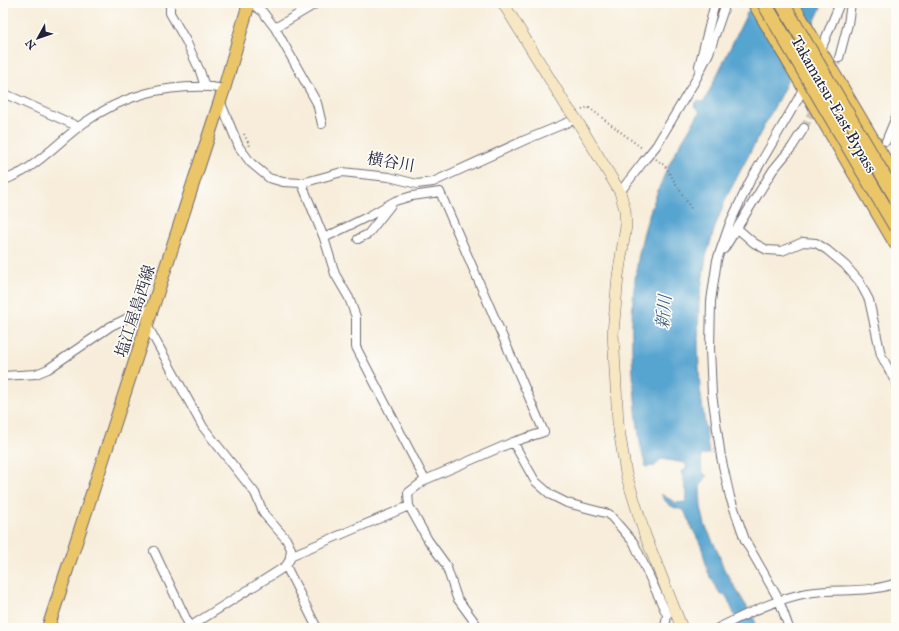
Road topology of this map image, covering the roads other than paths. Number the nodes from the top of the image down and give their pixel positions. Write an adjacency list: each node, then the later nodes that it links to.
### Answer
1 (170, 3): 18 (street)
2 (250, 3): 13 (street); 20 (main road, 塩江屋島西線)
3 (317, 3): 13 (street)
4 (503, 3): 21 (street, bridge)
5 (715, 3): 16 (street)
6 (726, 3): 16 (street)
7 (755, 3): 17 (highway, Takamatsu-East Bypass)
8 (764, 3): 34 (highway, bridge)
9 (782, 3): 32 (highway, bridge)
10 (791, 3): 14 (highway, Takamatsu-East Bypass)
11 (840, 3): 14 (street)
12 (851, 3): 15 (street)
13 (275, 28): 23 (street)
14 (817, 47): 17 (street); 27 (highway, Takamatsu-East Bypass)
15 (839, 58)
16 (695, 81): 31 (street, bridge)
17 (804, 85): 38 (highway, Takamatsu-East Bypass); 39 (street)
18 (208, 87): 20 (street, bridge); 24 (street)
19 (3, 93): 24 (street)
20 (222, 96): 30 (street); 40 (main road, 塩江屋島西線)
21 (578, 115): 29 (street); 31 (street)
22 (896, 117): 26 (street)
23 (322, 124)
24 (79, 127): 28 (street)
25 (804, 128): 35 (street)
26 (886, 141)
27 (896, 180)
28 (3, 181)
29 (433, 182): 30 (street); 33 (street)
30 (302, 183): 36 (street)
31 (620, 192): 57 (street)
32 (896, 197)
33 (395, 201): 36 (street); 37 (street); 44 (street)
34 (896, 227)
35 (738, 229): 39 (street); 43 (street)
36 (324, 238): 45 (street)
37 (358, 239)
38 (896, 243)
39 (717, 260): 51 (street)
40 (152, 308): 41 (main road, 塩江屋島西線); 42 (street)
41 (147, 325): 48 (street); 53 (main road, 塩江屋島西線)
42 (3, 376)
43 (896, 383)
44 (514, 442): 45 (street); 56 (street)
45 (425, 480): 46 (street)
46 (409, 506): 48 (street); 55 (street)
47 (154, 551): 52 (street)
48 (290, 556): 49 (street)
49 (286, 566): 52 (street); 54 (street)
50 (896, 583): 51 (street)
51 (776, 602): 58 (street); 59 (street)
52 (189, 627)
53 (48, 628)
54 (317, 628)
55 (479, 628)
56 (665, 628)
57 (682, 628)
58 (718, 628)
59 (790, 628)

